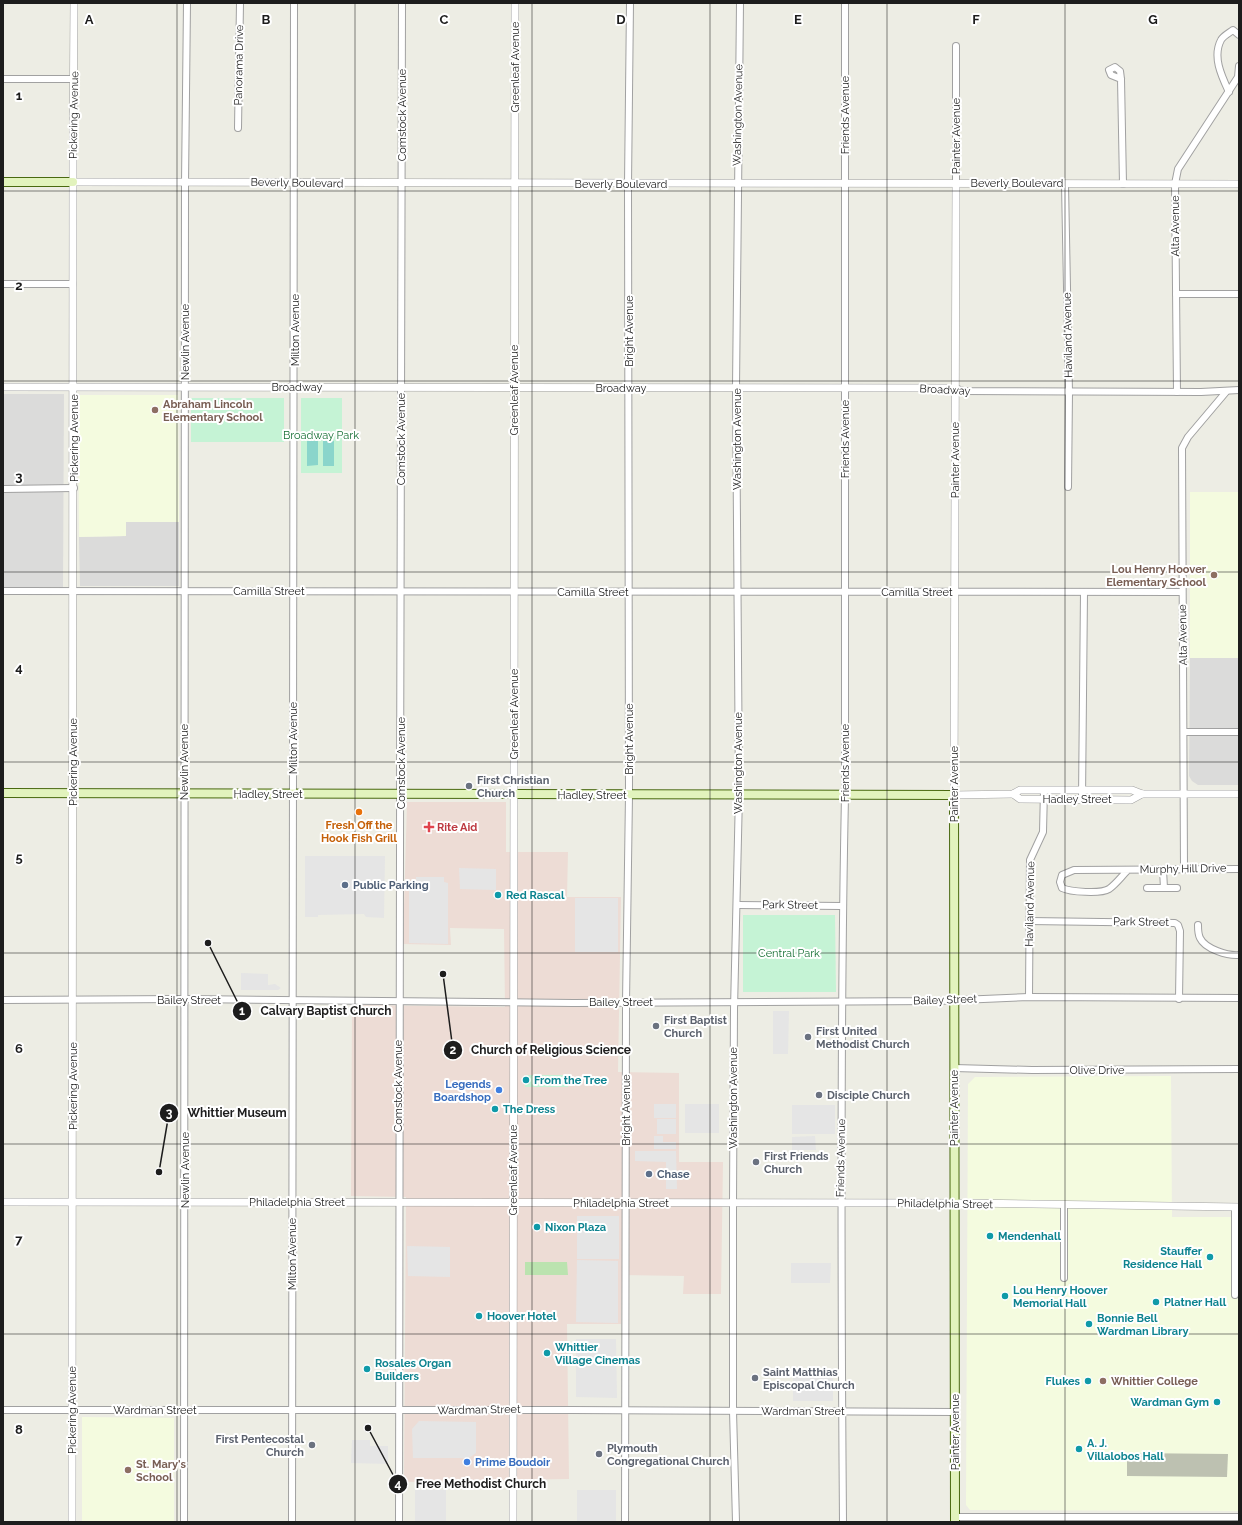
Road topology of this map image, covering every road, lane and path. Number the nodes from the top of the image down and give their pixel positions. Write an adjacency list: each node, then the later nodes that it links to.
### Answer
1 (74, 3): 14 (street, Pickering Avenue)
2 (187, 3): 20 (street, Newlin Avenue)
3 (240, 3): 17 (street, Panorama Drive)
4 (294, 3): 21 (street, Milton Avenue)
5 (402, 3): 23 (street, Comstock Avenue)
6 (515, 3): 24 (street, Greenleaf Avenue)
7 (630, 3): 25 (street, Bright Avenue)
8 (740, 3): 26 (street, Washington Avenue)
9 (845, 3): 27 (street, Friends Avenue)
10 (1239, 34): 16 (street)
11 (956, 46): 22 (street, Painter Avenue)
12 (1239, 66): 16 (street, Alta Avenue)
13 (3, 79): 14 (street)
14 (74, 79): 19 (street, Pickering Avenue)
15 (1121, 79): 29 (street)
16 (1229, 92): 30 (street, Alta Avenue)
17 (238, 128)
18 (3, 182): 19 (main road, Beverly Boulevard)
19 (73, 182): 20 (street, Beverly Boulevard); 33 (street, Pickering Avenue)
20 (185, 182): 21 (street, Beverly Boulevard); 38 (street, Newlin Avenue)
21 (294, 182): 23 (street, Beverly Boulevard); 39 (street, Milton Avenue)
22 (956, 183): 27 (street, Beverly Boulevard); 28 (street, Beverly Boulevard); 45 (street, Painter Avenue)
23 (402, 184): 24 (street, Beverly Boulevard); 40 (street, Comstock Avenue)
24 (514, 184): 25 (street, Beverly Boulevard); 41 (street, Greenleaf Avenue)
25 (628, 184): 26 (street, Beverly Boulevard); 42 (street, Bright Avenue)
26 (737, 184): 27 (street, Beverly Boulevard); 43 (street, Washington Avenue)
27 (845, 184): 44 (street, Friends Avenue)
28 (1066, 184): 29 (street, Beverly Boulevard); 47 (street, Haviland Avenue)
29 (1123, 184): 30 (street, Beverly Boulevard)
30 (1175, 184): 31 (street, Beverly Boulevard); 34 (street, Alta Avenue)
31 (1239, 184)
32 (3, 284): 33 (street)
33 (73, 284): 37 (street, Pickering Avenue)
34 (1176, 294): 35 (street); 48 (street, Alta Avenue)
35 (1239, 294)
36 (3, 387): 37 (street, Broadway)
37 (73, 387): 38 (street, Broadway); 51 (street, Pickering Avenue)
38 (185, 387): 39 (street, Broadway); 55 (street, Newlin Avenue)
39 (295, 387): 40 (street, Broadway); 56 (street, Milton Avenue)
40 (401, 388): 41 (street, Broadway); 57 (street, Comstock Avenue)
41 (514, 388): 42 (street, Broadway); 58 (street, Greenleaf Avenue)
42 (630, 388): 43 (street, Broadway); 59 (street, Bright Avenue)
43 (736, 388): 44 (street, Broadway); 60 (street, Washington Avenue)
44 (845, 388): 45 (street, Broadway); 61 (street, Friends Avenue)
45 (955, 388): 47 (street, Broadway); 62 (street, Painter Avenue)
46 (1239, 390): 49 (street, Broadway)
47 (1069, 392): 48 (street, Broadway); 50 (street, Haviland Avenue)
48 (1177, 392): 49 (street, Broadway)
49 (1226, 392): 64 (street, Alta Avenue)
50 (1068, 487)
51 (74, 488): 52 (street); 54 (street, Pickering Avenue)
52 (3, 489)
53 (3, 591): 54 (street, Camilla Street)
54 (74, 591): 55 (street, Camilla Street); 70 (street, Pickering Avenue)
55 (184, 591): 56 (street, Camilla Street); 71 (street, Newlin Avenue)
56 (293, 592): 57 (street, Camilla Street); 72 (street, Milton Avenue)
57 (402, 592): 58 (street, Camilla Street); 73 (street, Comstock Avenue)
58 (514, 592): 59 (street, Camilla Street); 80 (street, Greenleaf Avenue)
59 (629, 592): 60 (street, Camilla Street); 81 (street, Bright Avenue)
60 (737, 592): 61 (street, Camilla Street); 74 (street, Washington Avenue)
61 (845, 592): 62 (street, Camilla Street); 82 (street, Friends Avenue)
62 (954, 592): 63 (street, Camilla Street); 75 (street, Painter Avenue)
63 (1084, 592): 64 (street, Camilla Street); 68 (street)
64 (1182, 592): 65 (street, Alta Avenue)
65 (1184, 732): 66 (street); 78 (street, Alta Avenue)
66 (1239, 732)
67 (1044, 790): 68 (street, Hadley Street); 76 (street, Hadley Street); 83 (street, Haviland Avenue)
68 (1082, 790): 77 (street, Hadley Street); 84 (street)
69 (3, 793): 70 (main road, Hadley Street)
70 (73, 794): 71 (main road, Hadley Street); 102 (street, Pickering Avenue)
71 (184, 794): 72 (main road, Hadley Street); 99 (street, Newlin Avenue)
72 (293, 794): 73 (main road, Hadley Street); 103 (street, Milton Avenue)
73 (400, 794): 80 (main road, Hadley Street); 105 (street, Comstock Avenue)
74 (739, 794): 81 (main road, Hadley Street); 82 (main road, Hadley Street); 92 (street, Washington Avenue)
75 (954, 794): 76 (street, Hadley Street); 82 (main road, Hadley Street); 104 (main road, Painter Avenue)
76 (1013, 794): 83 (street, Hadley Street)
77 (1142, 794): 78 (street, Hadley Street); 84 (street, Hadley Street)
78 (1184, 794): 79 (street, Hadley Street); 85 (street, Alta Avenue)
79 (1239, 794)
80 (514, 795): 81 (main road, Hadley Street); 108 (street, Greenleaf Avenue)
81 (629, 795): 109 (street, Bright Avenue)
82 (845, 796): 93 (street, Friends Avenue)
83 (1044, 799): 84 (street, Hadley Street); 94 (street, Haviland Avenue)
84 (1082, 799)
85 (1184, 869): 86 (street, Murphy Hill Drive); 87 (street, Murphy Hill Drive)
86 (1239, 869)
87 (1163, 870): 88 (street, Murphy Hill Drive); 90 (street)
88 (1127, 871): 88 (street, Murphy Hill Drive)
89 (1147, 888): 90 (street)
90 (1164, 888): 91 (street)
91 (1177, 888)
92 (738, 905): 93 (street, Park Street); 106 (street, Washington Avenue)
93 (842, 906): 107 (street, Friends Avenue)
94 (1029, 921): 97 (street, Haviland Avenue); 100 (street, Park Street)
95 (1198, 925): 96 (street)
96 (1239, 955)
97 (1029, 997): 100 (street, Bailey Street); 104 (street, Bailey Street)
98 (1239, 998): 100 (street, Bailey Street)
99 (184, 999): 102 (street, Bailey Street); 103 (street, Bailey Street); 114 (street, Newlin Avenue)
100 (1179, 999)
101 (3, 1000): 102 (street, Bailey Street)
102 (73, 1000): 113 (street, Pickering Avenue)
103 (293, 1000): 105 (street, Bailey Street); 115 (street, Milton Avenue)
104 (954, 1000): 107 (street, Bailey Street); 110 (main road, Painter Avenue)
105 (398, 1001): 108 (street, Bailey Street); 116 (street, Comstock Avenue)
106 (735, 1001): 107 (street, Bailey Street); 109 (street, Bailey Street); 119 (street, Washington Avenue)
107 (843, 1001): 120 (street, Friends Avenue)
108 (514, 1002): 109 (street, Bailey Street); 117 (street, Greenleaf Avenue)
109 (626, 1002): 118 (street, Bright Avenue)
110 (954, 1068): 111 (street, Olive Drive); 121 (main road, Painter Avenue)
111 (1239, 1069)
112 (3, 1202): 113 (street, Philadelphia Street)
113 (72, 1202): 114 (street, Philadelphia Street); 127 (street, Pickering Avenue)
114 (185, 1202): 115 (street, Philadelphia Street); 128 (street, Newlin Avenue)
115 (291, 1202): 116 (street, Philadelphia Street); 129 (street, Milton Avenue)
116 (399, 1203): 117 (street, Philadelphia Street); 131 (street, Comstock Avenue)
117 (513, 1203): 118 (street, Philadelphia Street); 130 (street, Greenleaf Avenue)
118 (626, 1203): 119 (street, Philadelphia Street); 132 (street, Bright Avenue)
119 (733, 1203): 120 (street, Philadelphia Street); 133 (street, Washington Avenue)
120 (840, 1203): 121 (street, Philadelphia Street); 134 (street, Friends Avenue)
121 (954, 1204): 122 (street, Philadelphia Street); 135 (main road, Painter Avenue)
122 (1064, 1206): 123 (street, Philadelphia Street); 124 (street)
123 (1237, 1207): 125 (street)
124 (1064, 1278)
125 (1235, 1295)
126 (3, 1410): 127 (street, Wardman Street)
127 (72, 1410): 128 (street, Wardman Street); 139 (street, Pickering Avenue)
128 (184, 1410): 129 (street, Wardman Street); 140 (street, Newlin Avenue)
129 (292, 1410): 131 (street, Wardman Street); 141 (street, Milton Avenue)
130 (513, 1410): 131 (street, Wardman Street); 132 (street, Wardman Street); 143 (street, Greenleaf Avenue)
131 (398, 1411): 142 (street, Comstock Avenue)
132 (625, 1411): 133 (street, Wardman Street); 144 (street, Bright Avenue)
133 (733, 1411): 134 (street, Wardman Street); 145 (street, Washington Avenue)
134 (842, 1411): 135 (street, Wardman Street); 146 (street, Friends Avenue)
135 (954, 1412): 137 (main road, Painter Avenue)
136 (1239, 1517): 138 (street)
137 (955, 1519): 138 (street)
138 (1118, 1519)
139 (72, 1522)
140 (184, 1522)
141 (292, 1522)
142 (399, 1522)
143 (513, 1522)
144 (625, 1522)
145 (736, 1522)
146 (843, 1522)

